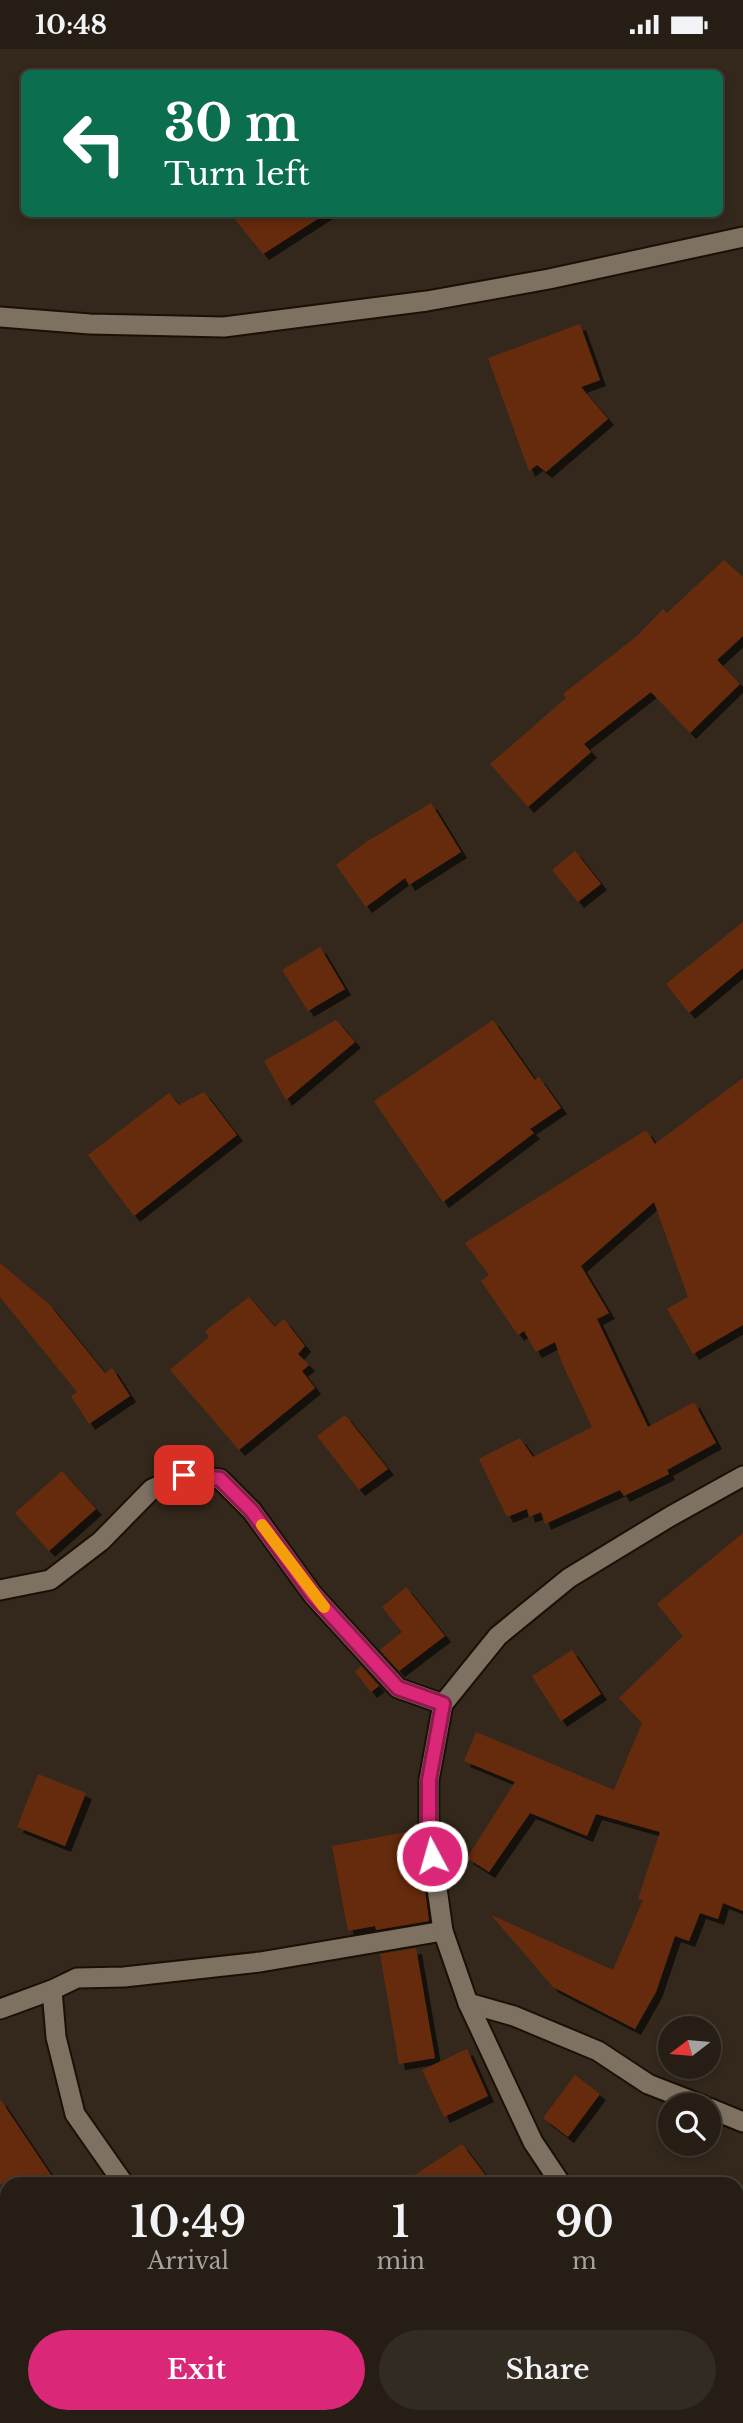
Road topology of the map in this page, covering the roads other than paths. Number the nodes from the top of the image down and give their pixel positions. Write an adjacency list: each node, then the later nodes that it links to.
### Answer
1 (743, 237): 2 (street)
2 (0, 317)
3 (743, 1476): 5 (street)
4 (0, 1590): 5 (street)
5 (443, 1704): 6 (street)
6 (443, 1931): 7 (street); 8 (street)
7 (52, 1990): 9 (street); 13 (street)
8 (468, 2003): 10 (street); 14 (street)
9 (0, 2009)
10 (671, 2093)
11 (721, 2113): 12 (street)
12 (743, 2122)
13 (119, 2177)
14 (556, 2177)

